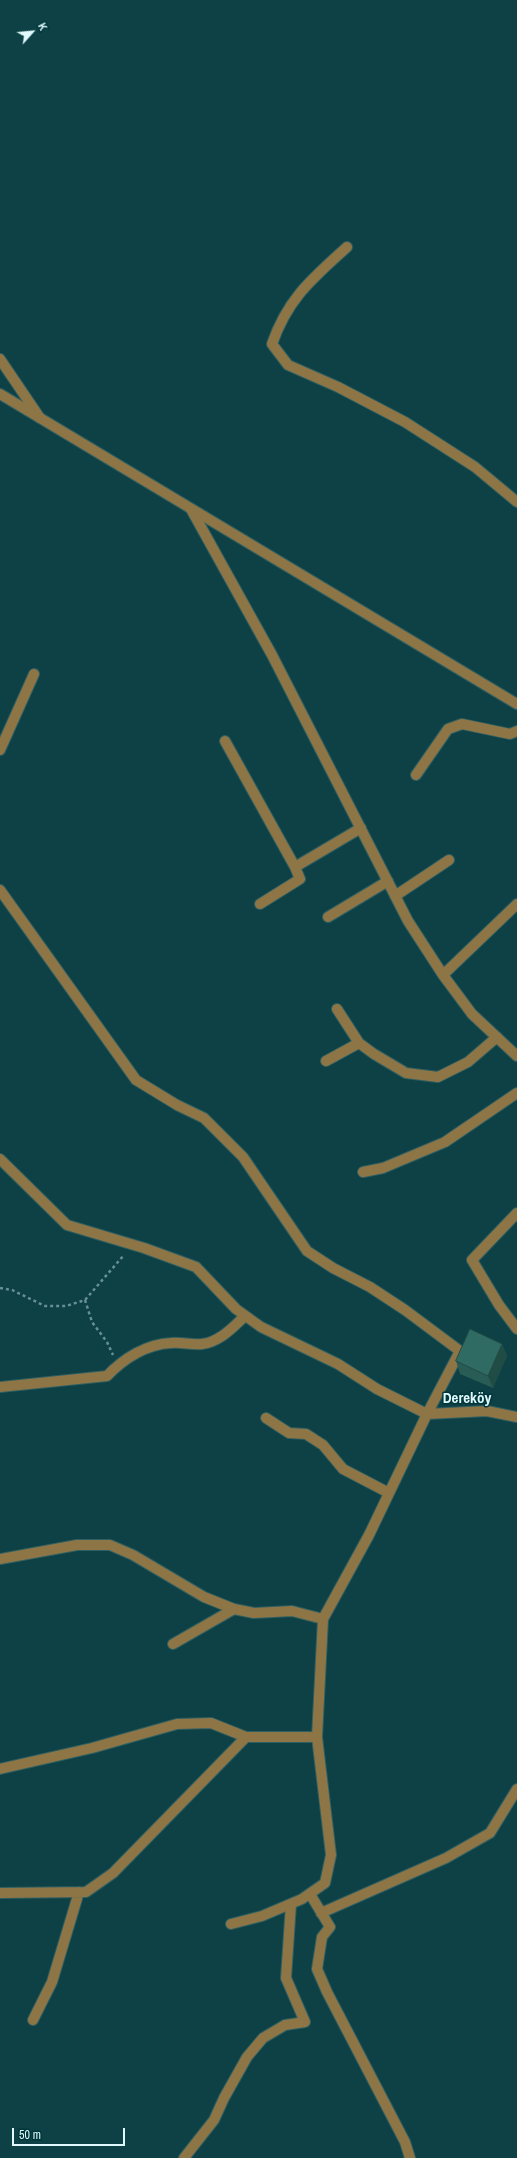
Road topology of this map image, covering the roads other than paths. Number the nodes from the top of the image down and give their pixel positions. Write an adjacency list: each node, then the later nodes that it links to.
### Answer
1 (347, 247): 5 (street)
2 (0, 359): 4 (street)
3 (0, 394): 4 (street)
4 (40, 418): 6 (street)
5 (517, 502)
6 (191, 509): 8 (street); 13 (street)
7 (34, 674): 11 (street)
8 (517, 704)
9 (517, 732): 12 (street)
10 (225, 741): 15 (street)
11 (0, 750)
12 (416, 775)
13 (361, 828): 15 (street); 16 (street)
14 (449, 860): 18 (street)
15 (295, 867): 19 (street)
16 (388, 881): 18 (street); 21 (street)
17 (0, 890): 35 (street)
18 (395, 896): 22 (street)
19 (260, 904)
20 (517, 904): 22 (street)
21 (328, 917)
22 (443, 975): 24 (street)
23 (337, 1009): 25 (street)
24 (496, 1037): 25 (street); 26 (street)
25 (359, 1042): 27 (street)
26 (517, 1056)
27 (326, 1061)
28 (517, 1094): 30 (street)
29 (0, 1159): 32 (street)
30 (363, 1172)
31 (517, 1213): 33 (street)
32 (245, 1316): 34 (street); 35 (street)
33 (517, 1329)
34 (0, 1387)
35 (427, 1414): 36 (street); 38 (street)
36 (517, 1417)
37 (266, 1418): 38 (street)
38 (389, 1493): 41 (street)
39 (0, 1559): 40 (street)
40 (234, 1609): 41 (street); 42 (street)
41 (323, 1619): 44 (street)
42 (173, 1644)
43 (246, 1737): 44 (street); 45 (street); 47 (street)
44 (317, 1737): 49 (street)
45 (0, 1769)
46 (517, 1789): 51 (street)
47 (79, 1892): 48 (street); 53 (street)
48 (0, 1893)
49 (310, 1894): 50 (street); 51 (street)
50 (291, 1904): 52 (street); 54 (street)
51 (321, 1913): 55 (street)
52 (231, 1924)
53 (32, 2020)
54 (184, 2158)
55 (410, 2158)

